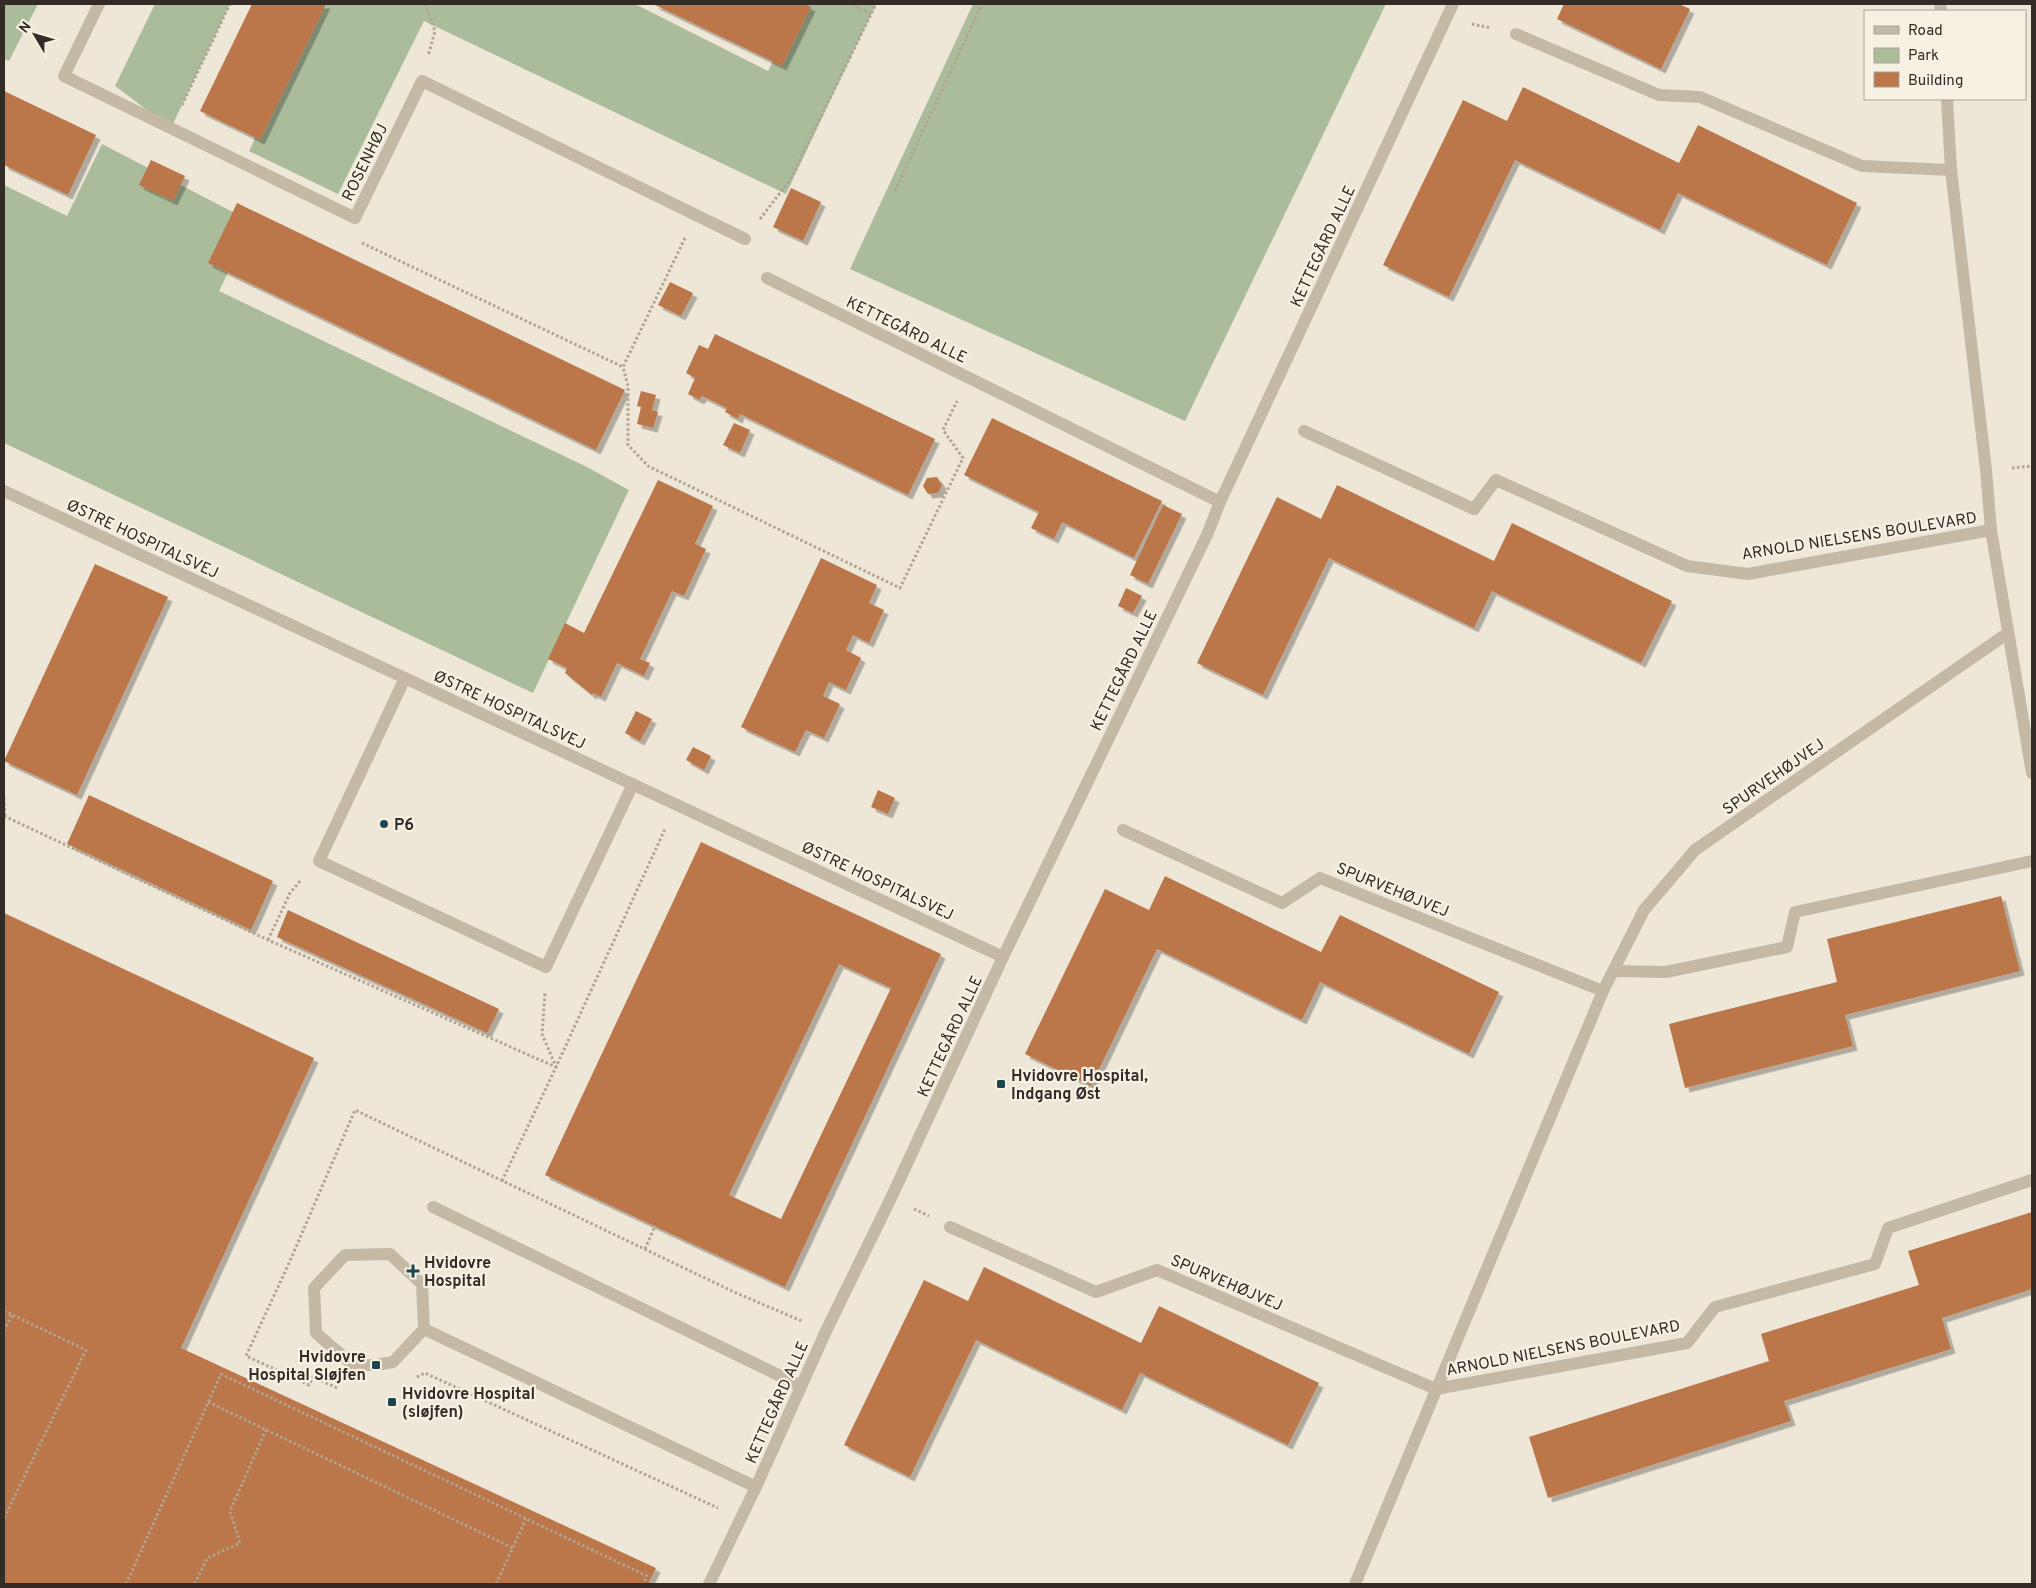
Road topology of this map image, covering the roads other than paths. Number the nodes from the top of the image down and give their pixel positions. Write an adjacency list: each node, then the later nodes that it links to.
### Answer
1 (99, 4): 6 (street, ROSENHØJ)
2 (1453, 4): 10 (street, KETTEGÅRD ALLE)
3 (1516, 34): 5 (street)
4 (1946, 100): 5 (street, ARNOLD NIELSENS BOULEVARD)
5 (1951, 170): 11 (street, ARNOLD NIELSENS BOULEVARD)
6 (745, 239)
7 (767, 278): 10 (street, KETTEGÅRD ALLE)
8 (1304, 431): 11 (street, ARNOLD NIELSENS BOULEVARD)
9 (4, 491): 13 (street, ØSTRE HOSPITALSVEJ)
10 (1220, 502): 18 (street, KETTEGÅRD ALLE)
11 (1991, 530): 12 (street, ARNOLD NIELSENS BOULEVARD)
12 (2008, 633): 14 (street, ARNOLD NIELSENS BOULEVARD); 19 (street, SPURVEHØJVEJ)
13 (405, 678): 15 (street, ØSTRE HOSPITALSVEJ); 15 (street)
14 (2032, 774)
15 (632, 784): 18 (street, ØSTRE HOSPITALSVEJ)
16 (1123, 830): 20 (street, SPURVEHØJVEJ)
17 (2032, 861): 19 (street)
18 (1003, 957): 25 (street, KETTEGÅRD ALLE)
19 (1614, 971): 20 (street, SPURVEHØJVEJ)
20 (1603, 991): 26 (street, SPURVEHØJVEJ)
21 (2032, 1180): 26 (street, ARNOLD NIELSENS BOULEVARD)
22 (433, 1206): 25 (street)
23 (950, 1227): 26 (street, SPURVEHØJVEJ)
24 (424, 1329): 24 (street); 27 (street)
25 (801, 1386): 27 (street, KETTEGÅRD ALLE)
26 (1436, 1389): 29 (street, SPURVEHØJVEJ)
27 (756, 1487): 28 (street, KETTEGÅRD ALLE)
28 (709, 1584)
29 (1355, 1584)

